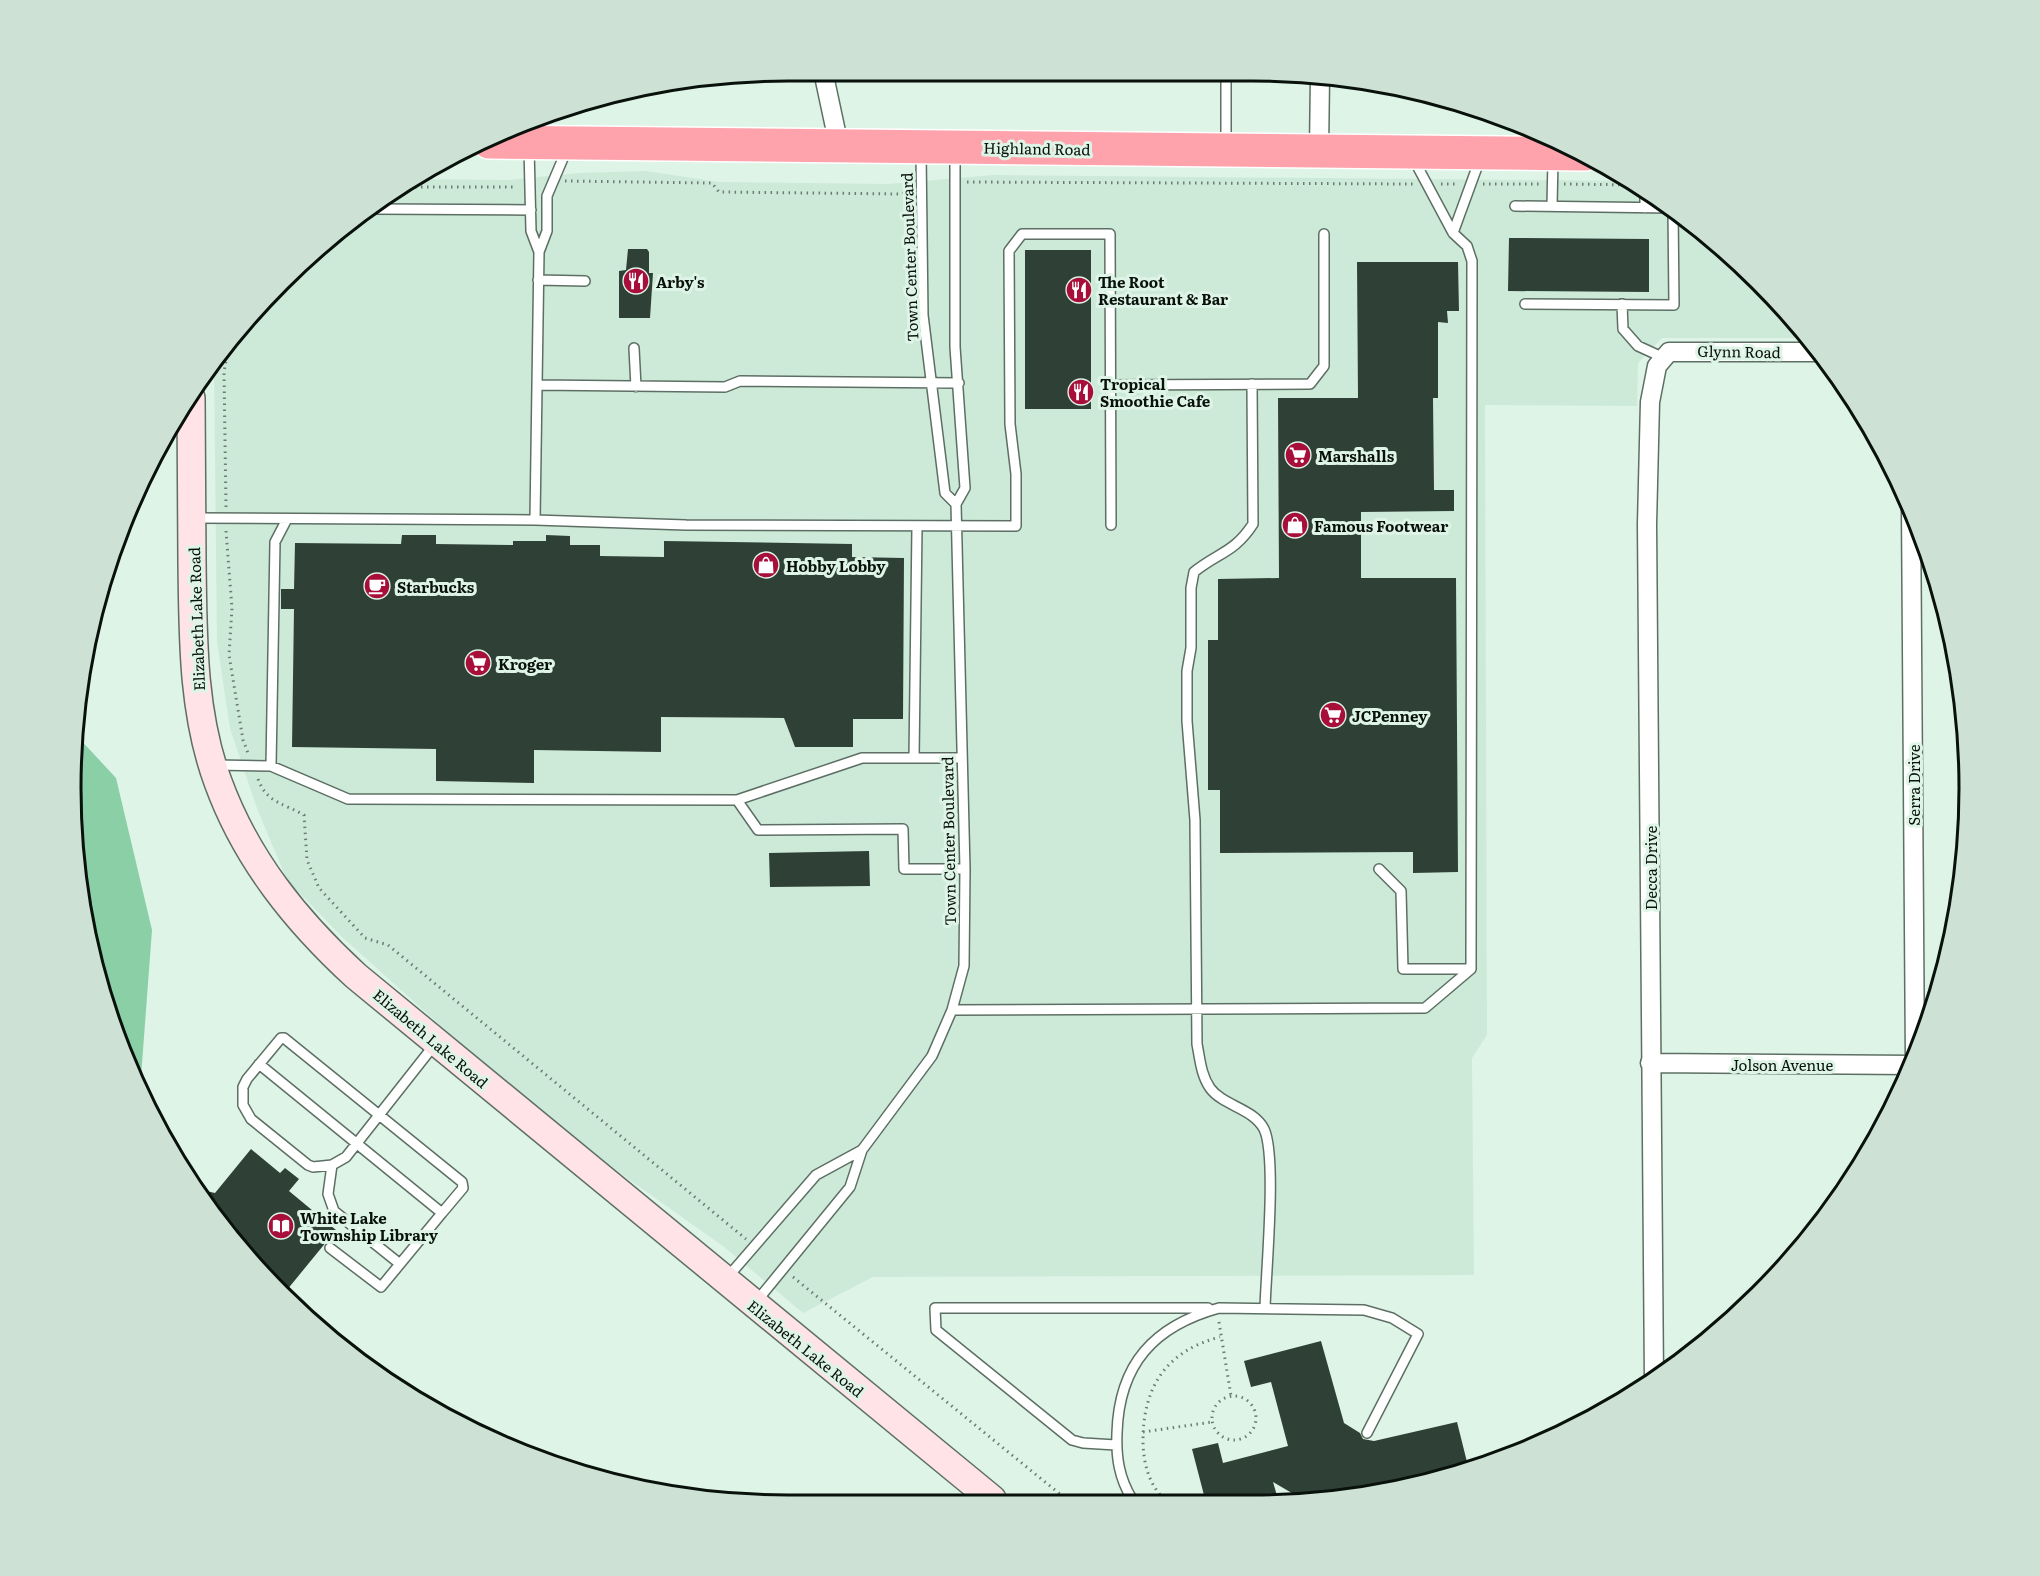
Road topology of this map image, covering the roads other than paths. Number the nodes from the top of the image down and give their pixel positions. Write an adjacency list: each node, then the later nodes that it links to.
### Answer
1 (825, 81): 7 (street)
2 (1226, 81): 10 (lane)
3 (1320, 85): 11 (street)
4 (502, 142): 5 (highway, Highland Road)
5 (529, 142): 6 (highway, Highland Road); 22 (lane)
6 (570, 143): 7 (highway, Highland Road); 26 (lane)
7 (839, 146): 8 (highway, Highland Road)
8 (921, 147): 9 (highway, Highland Road); 34 (lane, Town Center Boulevard)
9 (955, 147): 10 (highway, Highland Road); 35 (lane, Town Center Boulevard)
10 (1226, 150): 11 (highway, Highland Road)
11 (1319, 151): 12 (highway, Highland Road)
12 (1410, 152): 13 (highway, Highland Road); 24 (lane)
13 (1482, 153): 14 (highway, Highland Road); 24 (lane)
14 (1565, 154)
15 (1568, 156): 18 (lane)
16 (1645, 200): 19 (lane)
17 (1515, 206): 18 (lane)
18 (1552, 206): 19 (lane)
19 (1645, 208): 20 (lane)
20 (1656, 208)
21 (383, 209): 22 (lane)
22 (531, 210): 26 (lane)
23 (1672, 220): 30 (lane)
24 (1453, 233): 56 (lane)
25 (1324, 234): 36 (lane)
26 (538, 252): 27 (lane)
27 (538, 280): 28 (lane); 38 (lane)
28 (585, 281)
29 (1525, 304): 30 (lane)
30 (1622, 304): 33 (lane)
31 (634, 348): 39 (lane)
32 (1808, 352): 33 (street, Glynn Road)
33 (1662, 357): 61 (street, Decca Drive)
34 (932, 383): 35 (lane); 39 (lane); 41 (lane, Town Center Boulevard)
35 (958, 383): 41 (lane, Town Center Boulevard)
36 (1252, 384): 37 (lane); 57 (lane)
37 (1111, 385): 45 (lane); 47 (lane)
38 (537, 386): 39 (lane); 44 (lane)
39 (636, 387)
40 (191, 409): 42 (street, Elizabeth Lake Road)
41 (956, 504): 47 (lane, Town Center Boulevard)
42 (192, 518): 43 (lane); 51 (street, Elizabeth Lake Road)
43 (287, 519): 44 (lane); 52 (lane)
44 (535, 520): 46 (lane)
45 (1111, 525)
46 (917, 527): 47 (lane); 49 (lane)
47 (958, 528): 50 (lane, Town Center Boulevard)
48 (1911, 534): 59 (street, Serra Drive)
49 (914, 758): 50 (lane); 53 (lane)
50 (962, 758): 54 (lane, Town Center Boulevard)
51 (212, 765): 52 (lane); 60 (street, Elizabeth Lake Road)
52 (271, 766): 53 (lane)
53 (737, 800): 54 (lane)
54 (965, 869): 58 (lane, Town Center Boulevard)
55 (1379, 869): 56 (lane)
56 (1472, 969): 57 (lane)
57 (1196, 1009): 58 (lane); 74 (lane)
58 (952, 1010): 66 (lane, Town Center Boulevard)
59 (1914, 1035)
60 (436, 1043): 64 (lane); 71 (street, Elizabeth Lake Road)
61 (1650, 1063): 63 (street, Jolson Avenue); 75 (street, Decca Drive)
62 (259, 1064): 64 (lane); 65 (lane); 67 (lane)
63 (1903, 1064)
64 (379, 1115): 65 (lane); 68 (lane)
65 (358, 1142): 67 (lane); 68 (lane)
66 (862, 1150): 71 (lane, Town Center Boulevard); 72 (lane, Town Center Boulevard)
67 (332, 1165): 70 (lane)
68 (442, 1213): 70 (lane)
69 (330, 1248): 70 (lane)
70 (400, 1264)
71 (724, 1281): 72 (street, Elizabeth Lake Road)
72 (754, 1305): 78 (street, Elizabeth Lake Road)
73 (1219, 1308): 74 (lane); 77 (lane); 77 (lane)
74 (1265, 1308): 76 (lane)
75 (1654, 1370)
76 (1367, 1433)
77 (1116, 1445): 79 (lane)
78 (987, 1495)
79 (1130, 1495)

